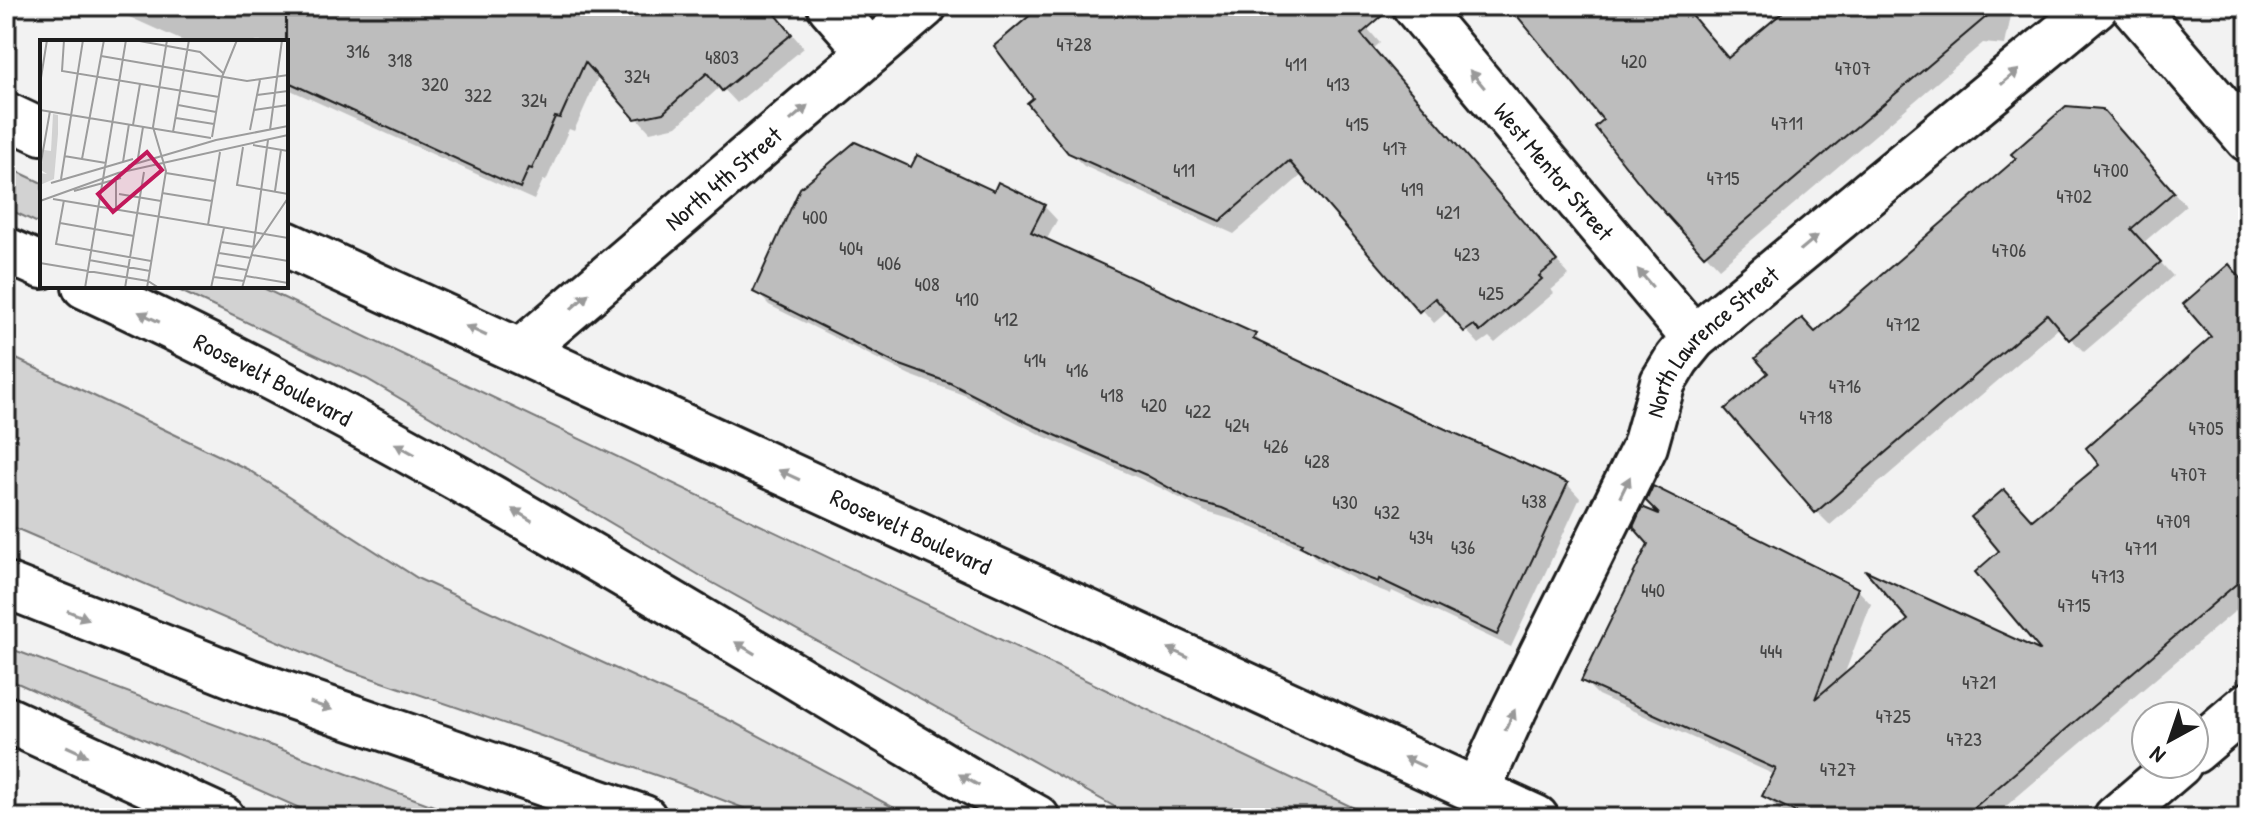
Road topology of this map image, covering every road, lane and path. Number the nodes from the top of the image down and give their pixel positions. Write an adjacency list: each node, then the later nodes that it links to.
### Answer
1 (830, 6): 6 (main road)
2 (924, 6): 6 (main road, North 4th Street)
3 (1415, 6): 14 (main road, West Mentor Street, one-way to 3)
4 (2096, 6): 14 (main road, North Lawrence Street, one-way to 4)
5 (2133, 6): 9 (main road)
6 (870, 52): 15 (main road, North 4th Street, one-way to 6)
7 (6, 115): 8 (main road)
8 (40, 131)
9 (2248, 139)
10 (288, 245): 15 (main road, Roosevelt Boulevard, one-way to 10)
11 (6, 250): 12 (main road)
12 (40, 265)
13 (89, 288): 24 (main road, Roosevelt Boulevard, one-way to 13)
14 (1694, 338): 21 (main road, North Lawrence Street, one-way to 14)
15 (521, 351): 21 (main road, Roosevelt Boulevard, one-way to 15)
16 (6, 585): 23 (main road, one-way to 23)
17 (2248, 705): 19 (main road)
18 (6, 719): 22 (main road, one-way to 22)
19 (2210, 737)
20 (2160, 780): 26 (main road)
21 (1477, 791): 25 (main road, Roosevelt Boulevard)
22 (222, 818)
23 (644, 818)
24 (1037, 818)
25 (1536, 818)
26 (2116, 818)

